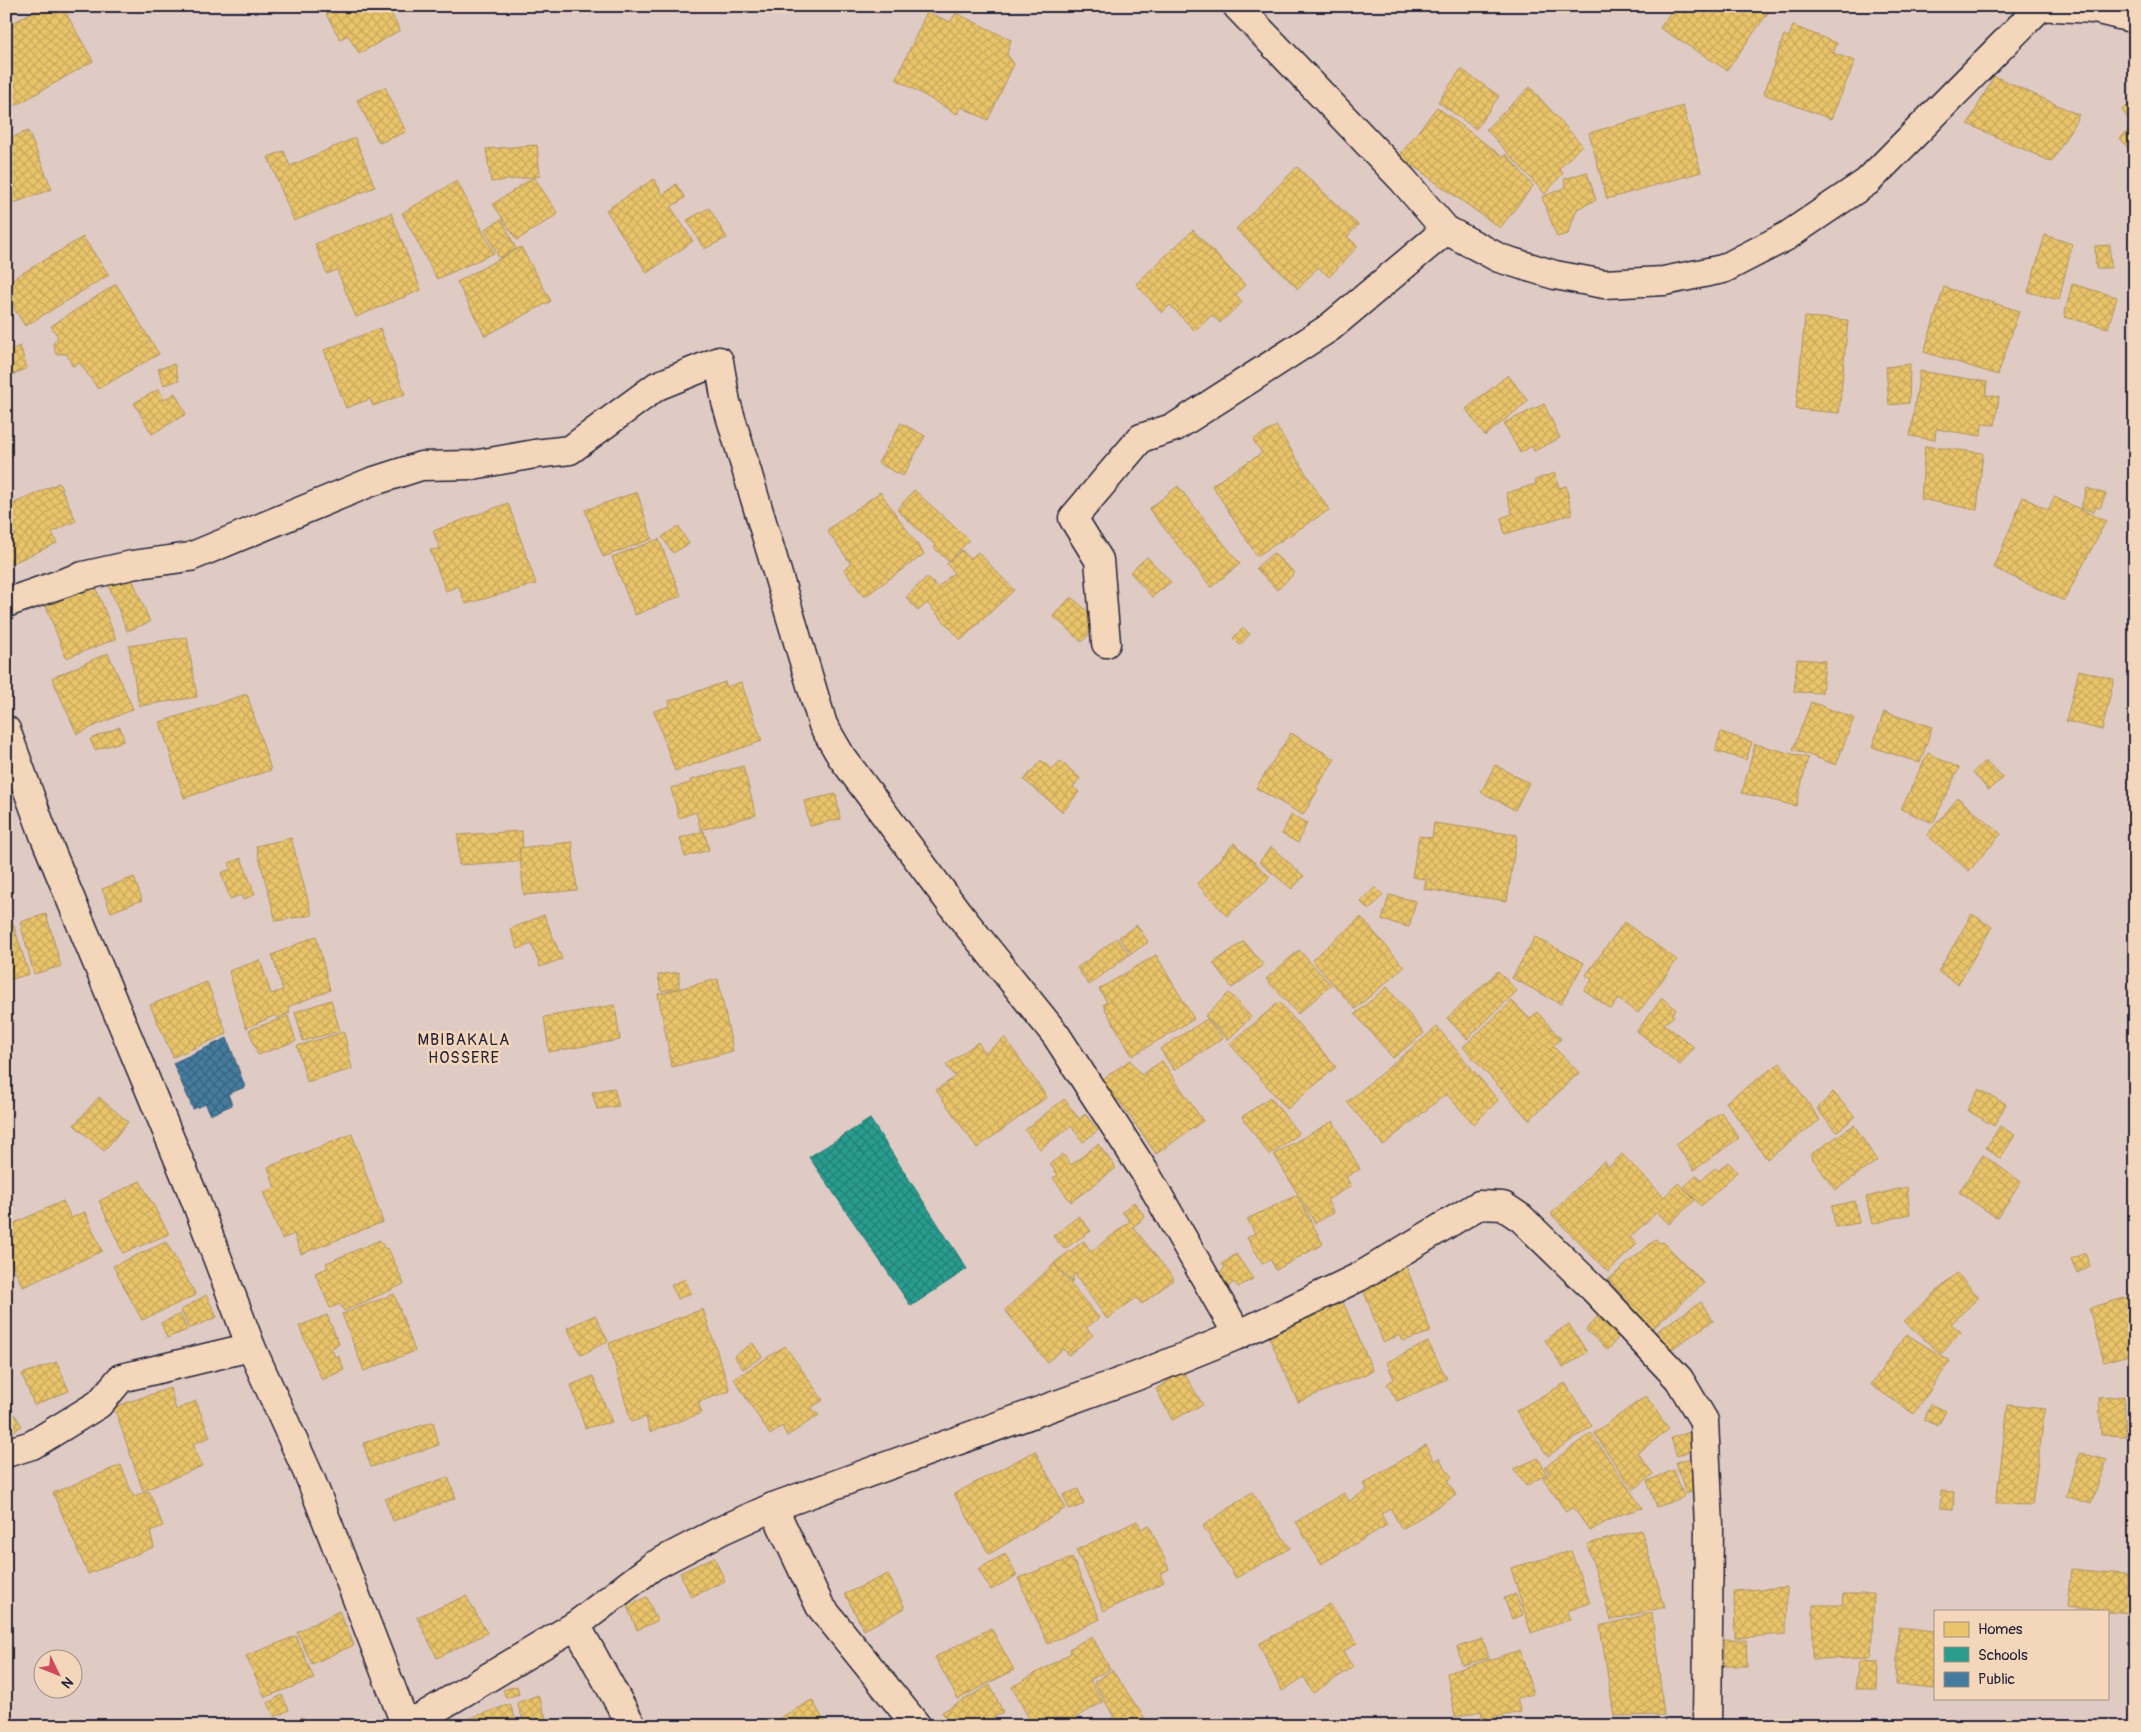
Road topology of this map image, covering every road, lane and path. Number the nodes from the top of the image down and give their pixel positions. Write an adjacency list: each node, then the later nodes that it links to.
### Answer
1 (1237, 6): 4 (street)
2 (2038, 7): 3 (street); 4 (street)
3 (2135, 19)
4 (1446, 230): 6 (street)
5 (6, 603): 8 (street)
6 (1106, 644)
7 (6, 730): 9 (street)
8 (1238, 1335): 11 (street); 16 (street)
9 (251, 1347): 10 (street); 13 (street)
10 (6, 1454)
11 (773, 1507): 12 (street); 15 (street)
12 (576, 1625): 13 (street); 14 (street)
13 (407, 1726)
14 (632, 1726)
15 (917, 1726)
16 (1707, 1726)

